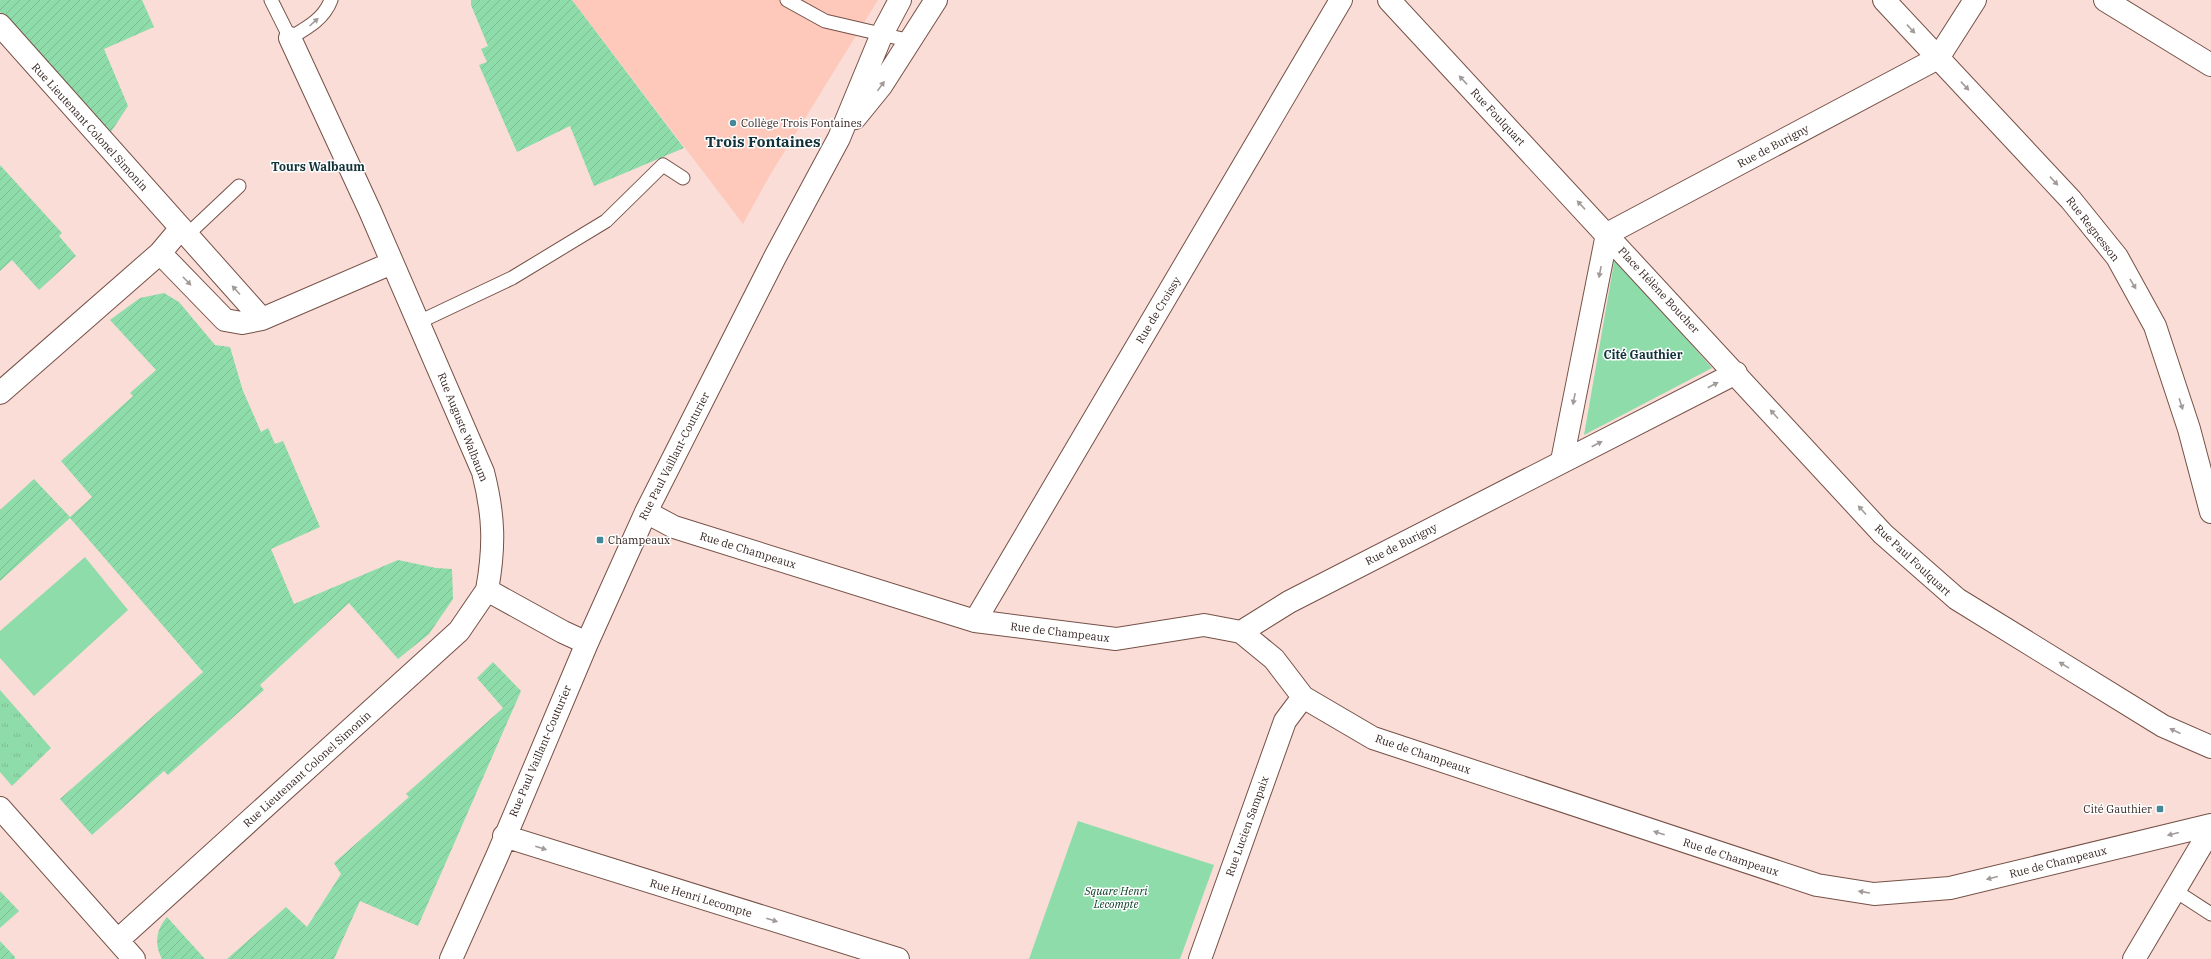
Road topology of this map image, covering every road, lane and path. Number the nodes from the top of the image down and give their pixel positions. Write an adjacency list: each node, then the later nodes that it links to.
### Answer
1 (271, 0): 13 (lane, Rue Auguste Walbaum)
2 (331, 0): 13 (lane, one-way to 2)
3 (787, 0): 12 (lane)
4 (900, 0): 12 (street, Rue Paul Vaillant-Couturier)
5 (936, 0): 14 (street, Rue Paul Vaillant-Couturier)
6 (1341, 0): 32 (street, Rue de Croissy)
7 (1389, 0): 21 (street, Rue Foulquart, one-way to 7)
8 (1884, 0): 15 (street, Rue Regnesson, one-way to 15)
9 (1975, 0): 15 (street)
10 (2105, 0): 16 (street)
11 (0, 26): 20 (street, Rue Lieutenant Colonel Simonin)
12 (882, 34): 14 (lane); 17 (street, Rue Paul Vaillant-Couturier)
13 (290, 38): 23 (street, Rue Auguste Walbaum)
14 (911, 41): 17 (street, Rue Paul Vaillant-Couturier, one-way to 14)
15 (1938, 58): 21 (street, Rue de Burigny); 30 (street, Rue Regnesson, one-way to 30)
16 (2211, 65)
17 (839, 138): 29 (street, Rue Paul Vaillant-Couturier)
18 (683, 178): 25 (lane)
19 (239, 186): 20 (lane)
20 (184, 232): 22 (street); 24 (street, Rue Lieutenant Colonel Simonin, one-way to 20)
21 (1607, 234): 26 (street, Place Hélène Boucher); 28 (street, Place Hélène Boucher, one-way to 28)
22 (160, 253): 24 (street, one-way to 24); 27 (street)
23 (392, 263): 24 (street); 25 (street, Rue Auguste Walbaum)
24 (262, 319)
25 (419, 322): 31 (street, Rue Auguste Walbaum)
26 (1736, 373): 28 (street, one-way to 26); 36 (street, Rue Paul Foulquart, one-way to 26)
27 (0, 393)
28 (1562, 461): 33 (street, Rue de Burigny)
29 (646, 512): 32 (street, Rue de Champeaux); 34 (street, Rue Paul Vaillant-Couturier)
30 (2211, 512)
31 (487, 590): 34 (street); 43 (street, Rue Lieutenant Colonel Simonin)
32 (975, 621): 33 (street, Rue de Champeaux)
33 (1241, 632): 35 (street, Rue de Champeaux)
34 (587, 643): 40 (street, Rue Paul Vaillant-Couturier)
35 (1303, 697): 38 (street, Rue de Champeaux, one-way to 35); 47 (street, Rue Lucien Sampaix)
36 (2211, 747)
37 (0, 808): 43 (street)
38 (2211, 825)
39 (2211, 828): 41 (street)
40 (504, 836): 45 (street, Rue Paul Vaillant-Couturier); 46 (street, Rue Henri Lecompte, one-way to 46)
41 (2174, 890): 42 (lane); 48 (street)
42 (2211, 914)
43 (118, 940): 44 (street)
44 (134, 959)
45 (450, 959)
46 (898, 959)
47 (1200, 959)
48 (2134, 959)

